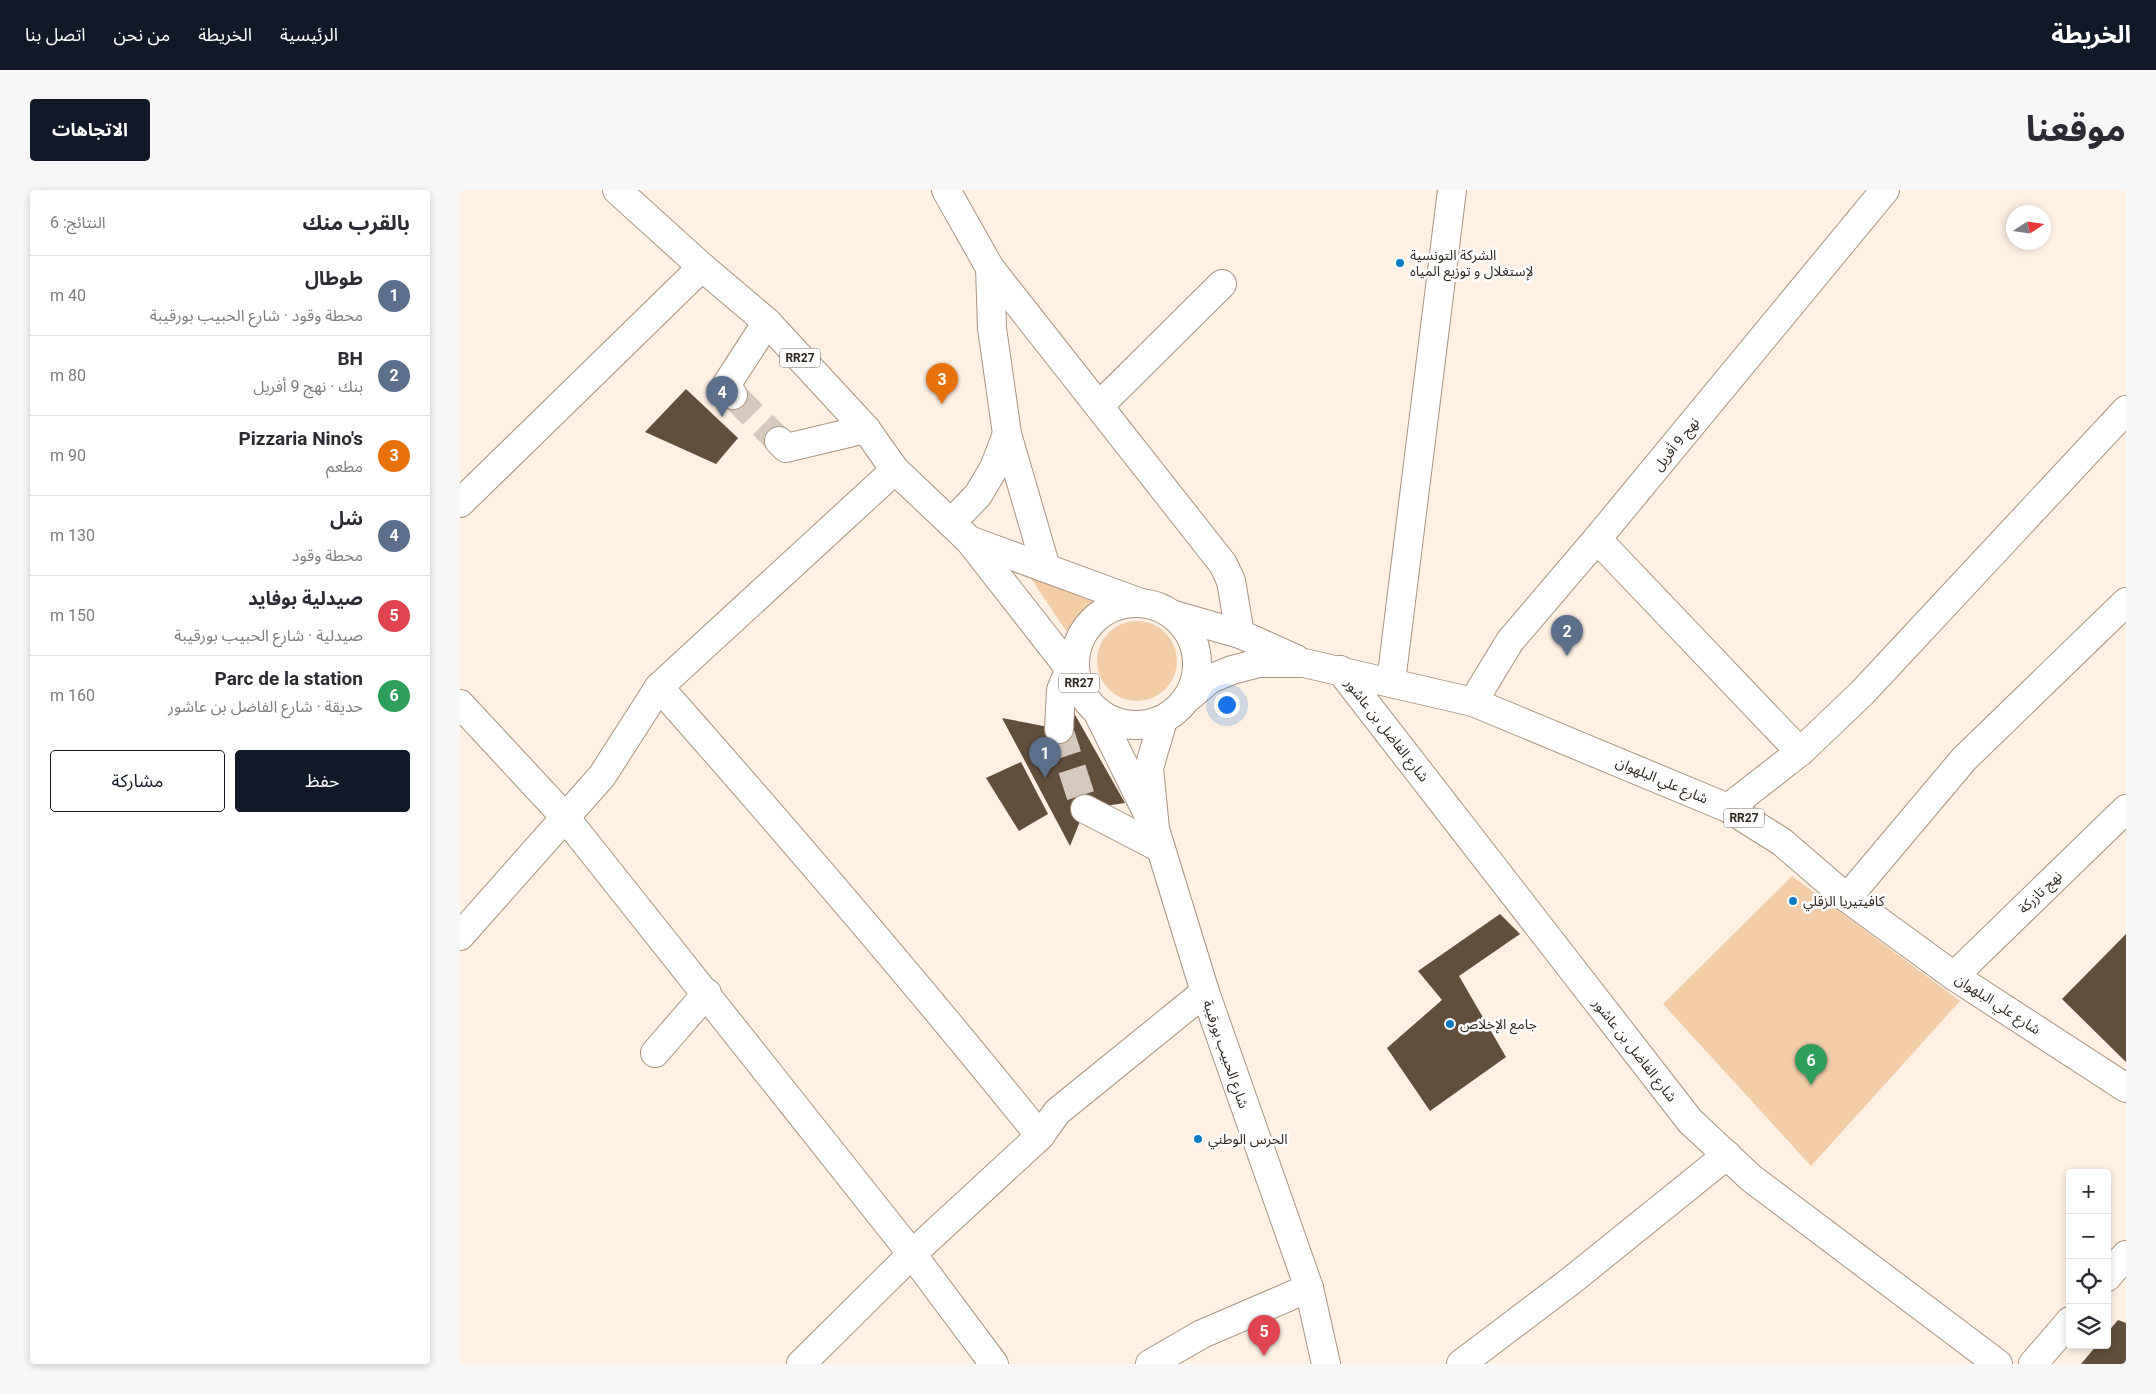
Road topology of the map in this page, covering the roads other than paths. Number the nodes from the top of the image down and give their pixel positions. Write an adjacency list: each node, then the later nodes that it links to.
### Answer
1 (617, 190): 5 (street, RR27)
2 (946, 190): 6 (street)
3 (1452, 190): 27 (street)
4 (1885, 190): 18 (street, نهج 9 أفريل)
5 (702, 267): 8 (street, RR27); 16 (street)
6 (990, 268): 10 (street); 13 (street)
7 (1222, 284): 10 (street)
8 (767, 322): 9 (street); 12 (street, RR27)
9 (733, 395)
10 (1099, 406): 23 (street)
11 (2126, 410): 35 (street)
12 (866, 429): 14 (street); 15 (street, RR27)
13 (1007, 434): 17 (street); 19 (street)
14 (779, 441)
15 (895, 470): 17 (street, RR27); 28 (street)
16 (460, 503)
17 (960, 531): 19 (street, RR27); 26 (street, RR27)
18 (1597, 539): 30 (street, نهج 9 أفريل); 35 (street)
19 (1046, 568): 21 (street, RR27)
20 (2126, 602): 41 (street)
21 (1142, 603): 22 (street, RR27); 26 (street, RR27)
22 (1174, 615): 23 (street, RR27); 29 (street, RR27)
23 (1240, 634): 24 (street, RR27)
24 (1304, 662): 25 (street, شارع علي البلهوان / RR27); 29 (street, RR27)
25 (1340, 670): 27 (street, شارع علي البلهوان / RR27); 49 (street, شارع الفاضل بن عاشور)
26 (1073, 674): 32 (street, RR27); 34 (street)
27 (1391, 682): 30 (street, شارع علي البلهوان / RR27)
28 (659, 687): 39 (street); 48 (street)
29 (1189, 697): 33 (street, RR27)
30 (1473, 702): 36 (street, شارع علي البلهوان / RR27)
31 (460, 704): 39 (street)
32 (1098, 713): 33 (street, RR27); 40 (street)
33 (1163, 720): 40 (street)
34 (1059, 729)
35 (1800, 752): 36 (street)
36 (1728, 808): 41 (street, شارع علي البلهوان / RR27)
37 (1085, 809): 40 (street)
38 (2126, 809): 43 (street, نهج تازركة)
39 (565, 817): 42 (street); 45 (street)
40 (1158, 838): 44 (street, شارع الحبيب بورقيبة)
41 (1847, 898): 43 (street, شارع علي البلهوان / RR27)
42 (460, 936)
43 (1954, 976): 47 (street, شارع علي البلهوان / RR27)
44 (1205, 992): 48 (street); 53 (street, شارع الحبيب بورقيبة)
45 (707, 994): 46 (street); 50 (street)
46 (656, 1053)
47 (2122, 1079)
48 (1040, 1136): 50 (street)
49 (1727, 1155): 59 (street); 60 (street, شارع الفاضل بن عاشور)
50 (912, 1254): 55 (street); 56 (street)
51 (2126, 1255): 52 (street)
52 (2111, 1272)
53 (1309, 1288): 57 (street); 58 (street, شارع الحبيب بورقيبة)
54 (2066, 1326): 61 (street)
55 (801, 1364)
56 (994, 1364)
57 (1150, 1364)
58 (1326, 1364)
59 (1460, 1364)
60 (1998, 1364)
61 (2033, 1364)

